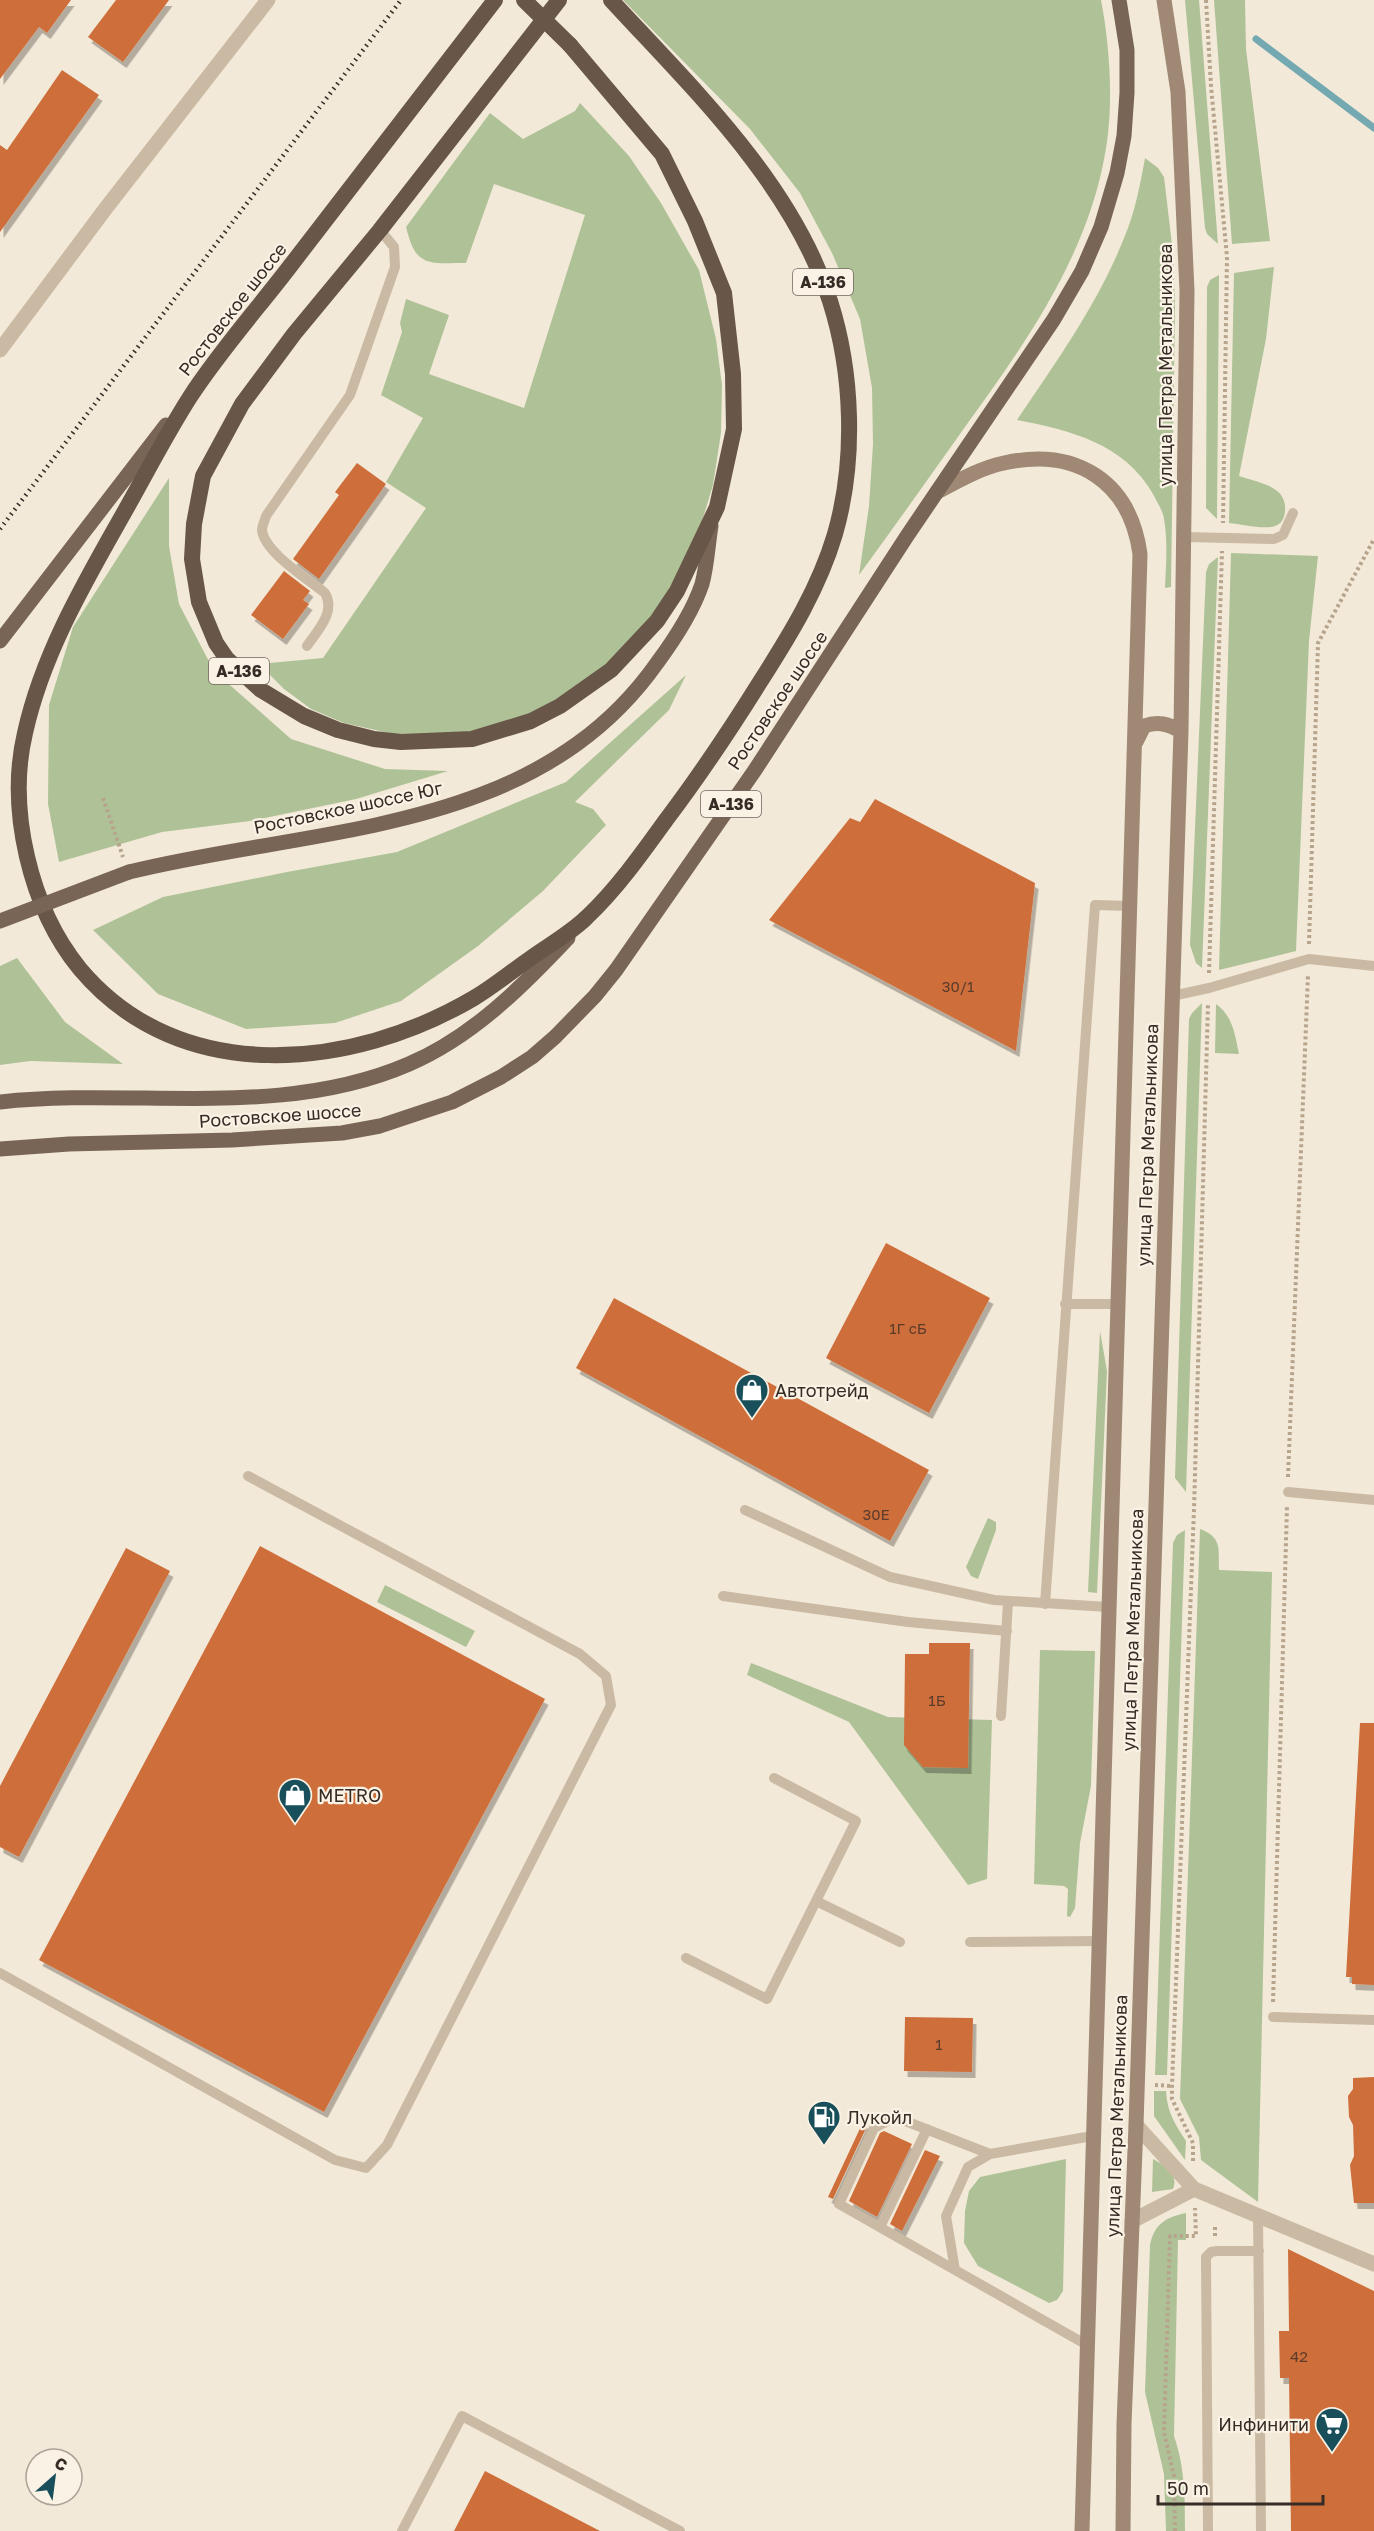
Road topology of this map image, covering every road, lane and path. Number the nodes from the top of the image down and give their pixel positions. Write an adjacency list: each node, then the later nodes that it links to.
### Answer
1 (268, 0): 10 (street)
2 (495, 0): 11 (highway, Ростовское шоссе / А-136)
3 (524, 0): 14 (highway, А-136, bridge)
4 (560, 0): 9 (highway, А-136)
5 (611, 0): 25 (highway, А-136)
6 (1119, 0): 12 (main road, Ростовское шоссе / А-136)
7 (1164, 0): 15 (main road, улица Петра Метальникова)
8 (1206, 0): 16 (path)
9 (380, 230): 14 (highway, А-136); 19 (lane)
10 (1, 347)
11 (191, 395): 18 (main road, Ростовское шоссе / А-136); 25 (highway, А-136)
12 (937, 492): 21 (main road, улица Петра Метальникова); 32 (main road, Ростовское шоссе / А-136)
13 (1293, 513): 16 (lane)
14 (711, 524): 23 (main road, Ростовское шоссе Юг / А-136)
15 (1184, 537): 16 (lane); 20 (main road, улица Петра Метальникова)
16 (1223, 537): 29 (path)
17 (1374, 539): 27 (path)
18 (0, 641)
19 (307, 646)
20 (1181, 731): 21 (main road); 30 (main road, улица Петра Метальникова)
21 (1136, 742): 24 (main road, улица Петра Метальникова)
22 (103, 798): 23 (path)
23 (129, 872): 26 (main road, Ростовское шоссе Юг / А-136, bridge)
24 (1132, 906): 33 (lane); 34 (main road, улица Петра Метальникова)
25 (586, 918): 31 (main road, А-136)
26 (0, 921)
27 (1309, 959): 28 (lane); 29 (lane); 36 (path)
28 (1374, 966)
29 (1209, 988): 30 (lane); 58 (path)
30 (1172, 996): 54 (main road, улица Петра Метальникова)
31 (0, 1101)
32 (0, 1149)
33 (1065, 1304): 34 (lane); 41 (lane)
34 (1118, 1304): 42 (main road, улица Петра Метальникова)
35 (248, 1476): 51 (lane)
36 (1288, 1492): 37 (lane); 52 (path)
37 (1374, 1500)
38 (745, 1510): 40 (lane)
39 (723, 1596): 43 (lane)
40 (1008, 1602): 41 (lane); 43 (lane)
41 (1045, 1604): 42 (lane)
42 (1108, 1607): 47 (main road, улица Петра Метальникова)
43 (1007, 1631): 44 (lane)
44 (1001, 1716)
45 (774, 1778): 46 (lane)
46 (816, 1901): 48 (lane); 50 (lane)
47 (1099, 1941): 49 (lane); 56 (main road, улица Петра Метальникова)
48 (900, 1942)
49 (970, 1942)
50 (686, 1958)
51 (0, 1973)
52 (1273, 2017): 53 (lane)
53 (1374, 2020)
54 (1136, 2125): 58 (street); 60 (main road, улица Петра Метальникова)
55 (927, 2129): 57 (lane); 61 (lane); 61 (lane)
56 (1092, 2136): 57 (lane); 65 (main road, улица Петра Метальникова)
57 (990, 2154): 64 (lane)
58 (1194, 2188): 59 (street); 60 (street); 70 (path)
59 (1258, 2214): 62 (lane); 63 (street)
60 (1132, 2221): 69 (main road, улица Петра Метальникова)
61 (880, 2227): 64 (lane)
62 (1259, 2251): 71 (lane); 72 (lane)
63 (1374, 2264)
64 (955, 2270): 65 (lane)
65 (1087, 2345): 68 (main road, улица Петра Метальникова)
66 (402, 2531): 67 (lane)
67 (680, 2531)
68 (1082, 2531)
69 (1123, 2531)
70 (1175, 2531)
71 (1208, 2531)
72 (1261, 2531)

